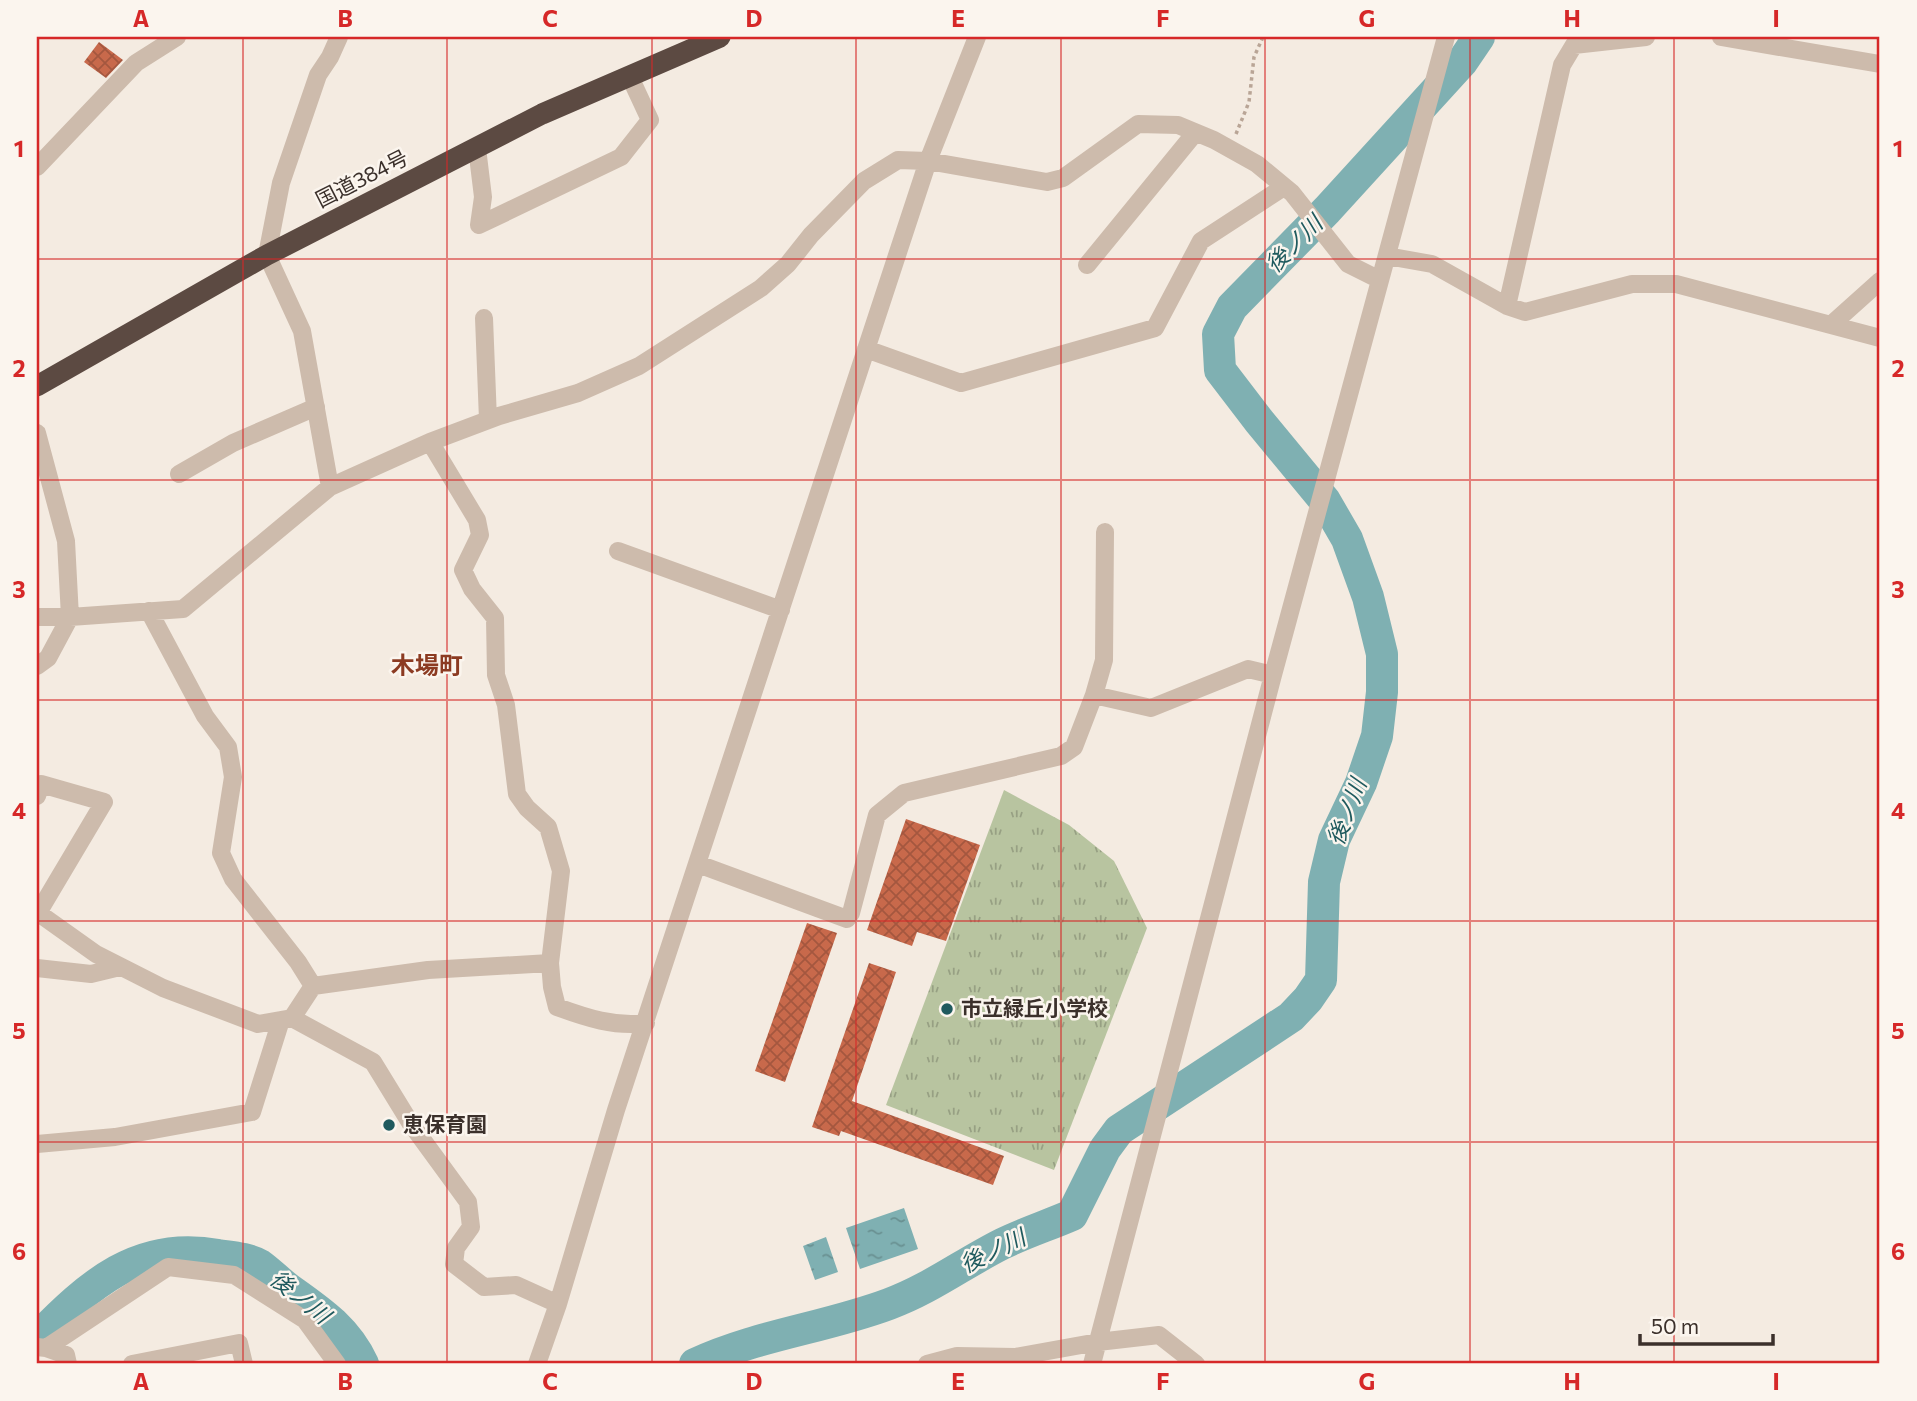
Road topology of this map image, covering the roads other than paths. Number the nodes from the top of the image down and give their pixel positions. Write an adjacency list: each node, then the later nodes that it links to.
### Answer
1 (177, 37): 13 (street)
2 (339, 37): 15 (street)
3 (720, 37): 9 (highway, 国道384号)
4 (977, 37): 12 (street)
5 (1646, 37): 20 (street)
6 (1721, 37): 8 (street)
7 (1444, 43): 16 (street)
8 (1880, 64)
9 (630, 77): 11 (highway, 国道384号); 11 (street)
10 (1195, 132): 12 (street); 14 (street); 17 (street)
11 (477, 148): 15 (highway, 国道384号)
12 (928, 160): 24 (street); 27 (street)
13 (37, 167)
14 (1284, 187): 18 (street); 24 (street)
15 (267, 256): 25 (highway, 国道384号); 26 (street)
16 (1387, 256): 18 (street); 20 (street)
17 (1087, 265)
18 (1380, 280): 39 (street)
19 (1880, 281): 22 (street)
20 (1507, 306): 22 (street)
21 (484, 318): 27 (street)
22 (1832, 324): 23 (street)
23 (1880, 338)
24 (866, 349): 34 (street)
25 (37, 386)
26 (316, 407): 30 (street); 31 (street)
27 (488, 420): 29 (street)
28 (37, 433): 37 (street)
29 (430, 442): 31 (street); 44 (street)
30 (179, 474)
31 (330, 487): 35 (street)
32 (1105, 532): 40 (street)
33 (618, 551): 34 (street)
34 (781, 610): 42 (street)
35 (149, 611): 37 (street); 47 (street)
36 (37, 617): 37 (street)
37 (70, 617): 38 (street)
38 (37, 666)
39 (1273, 675): 40 (street); 52 (street)
40 (1094, 695): 42 (street)
41 (37, 796): 43 (street)
42 (698, 864): 49 (street)
43 (38, 912): 45 (street)
44 (550, 963): 47 (street); 49 (street)
45 (120, 967): 46 (street); 48 (street)
46 (37, 968)
47 (313, 986): 48 (street)
48 (286, 1019): 50 (street); 51 (street)
49 (646, 1023): 51 (street)
50 (37, 1144)
51 (558, 1304): 58 (street)
52 (1098, 1342): 59 (street); 60 (street); 61 (street)
53 (41, 1347): 54 (street); 57 (street)
54 (68, 1364)
55 (132, 1364): 56 (street)
56 (244, 1364)
57 (337, 1364)
58 (537, 1364)
59 (927, 1364)
60 (1092, 1364)
61 (1196, 1364)

